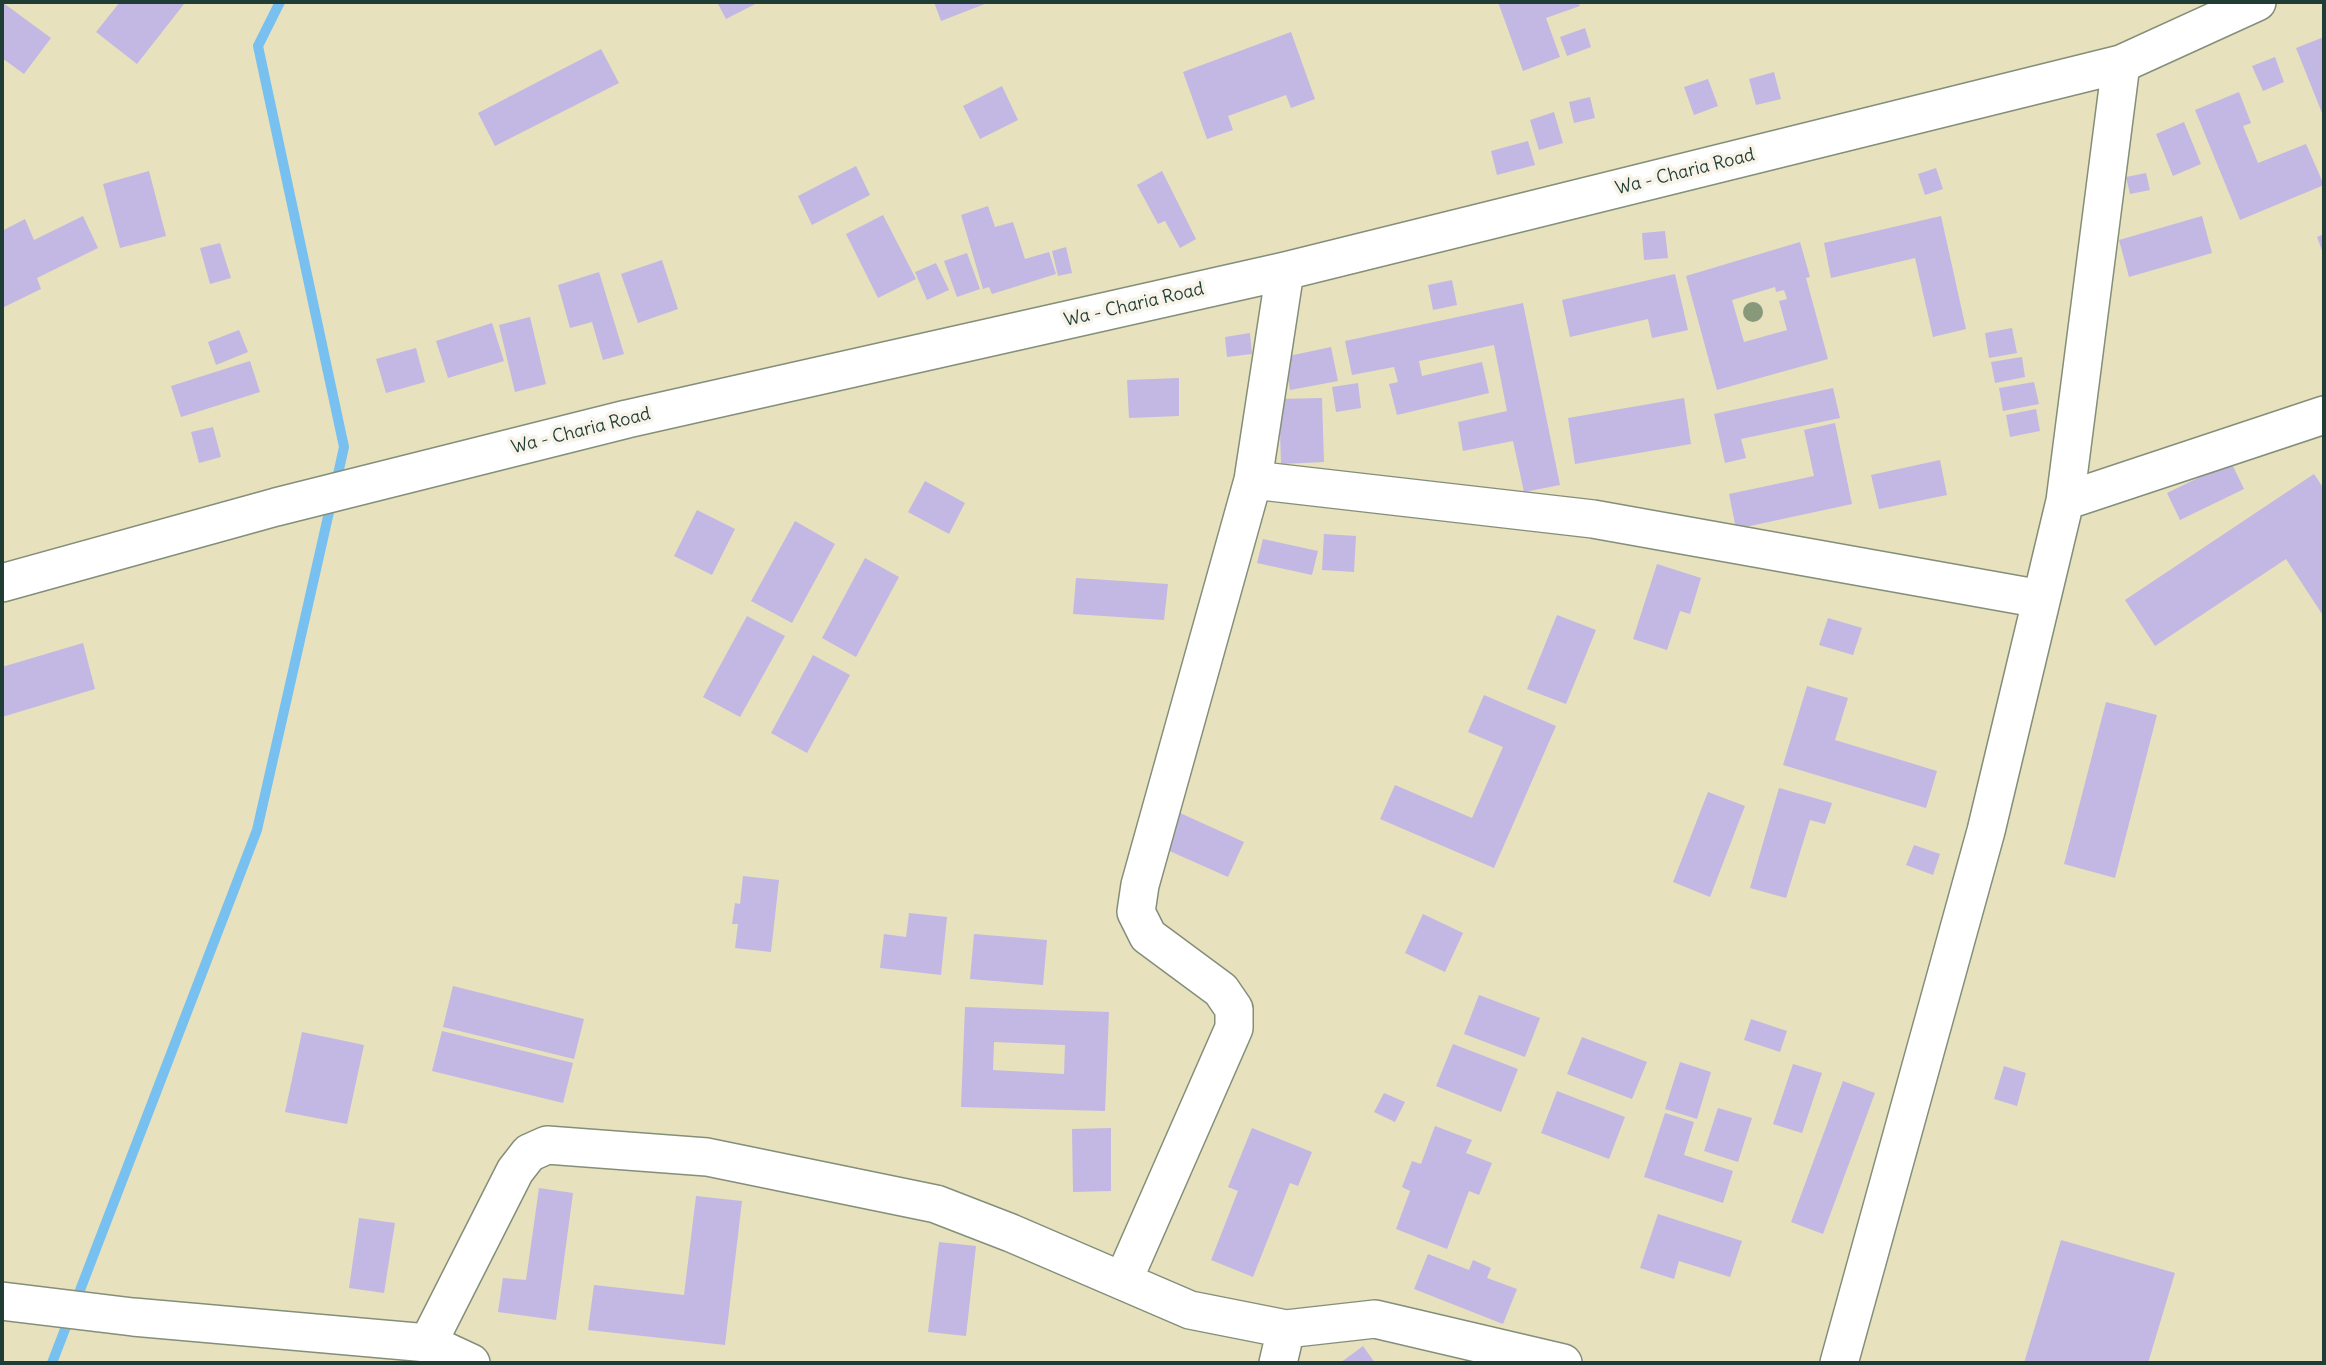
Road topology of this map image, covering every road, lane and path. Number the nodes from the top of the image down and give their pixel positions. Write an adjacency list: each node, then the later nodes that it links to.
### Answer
1 (2257, 2): 2 (street, Wa - Charia Road)
2 (2121, 64): 3 (street, Wa - Charia Road); 6 (street)
3 (1284, 271): 5 (street); 7 (street, Wa - Charia Road)
4 (2324, 415): 6 (street)
5 (1253, 480): 8 (street); 9 (street)
6 (2065, 501): 8 (street)
7 (2, 583)
8 (2041, 599): 15 (street)
9 (1123, 1281): 11 (street); 12 (street)
10 (2, 1301): 11 (street)
11 (428, 1343): 13 (street)
12 (1282, 1346): 14 (street)
13 (471, 1363)
14 (1563, 1363)
15 (1839, 1363)

